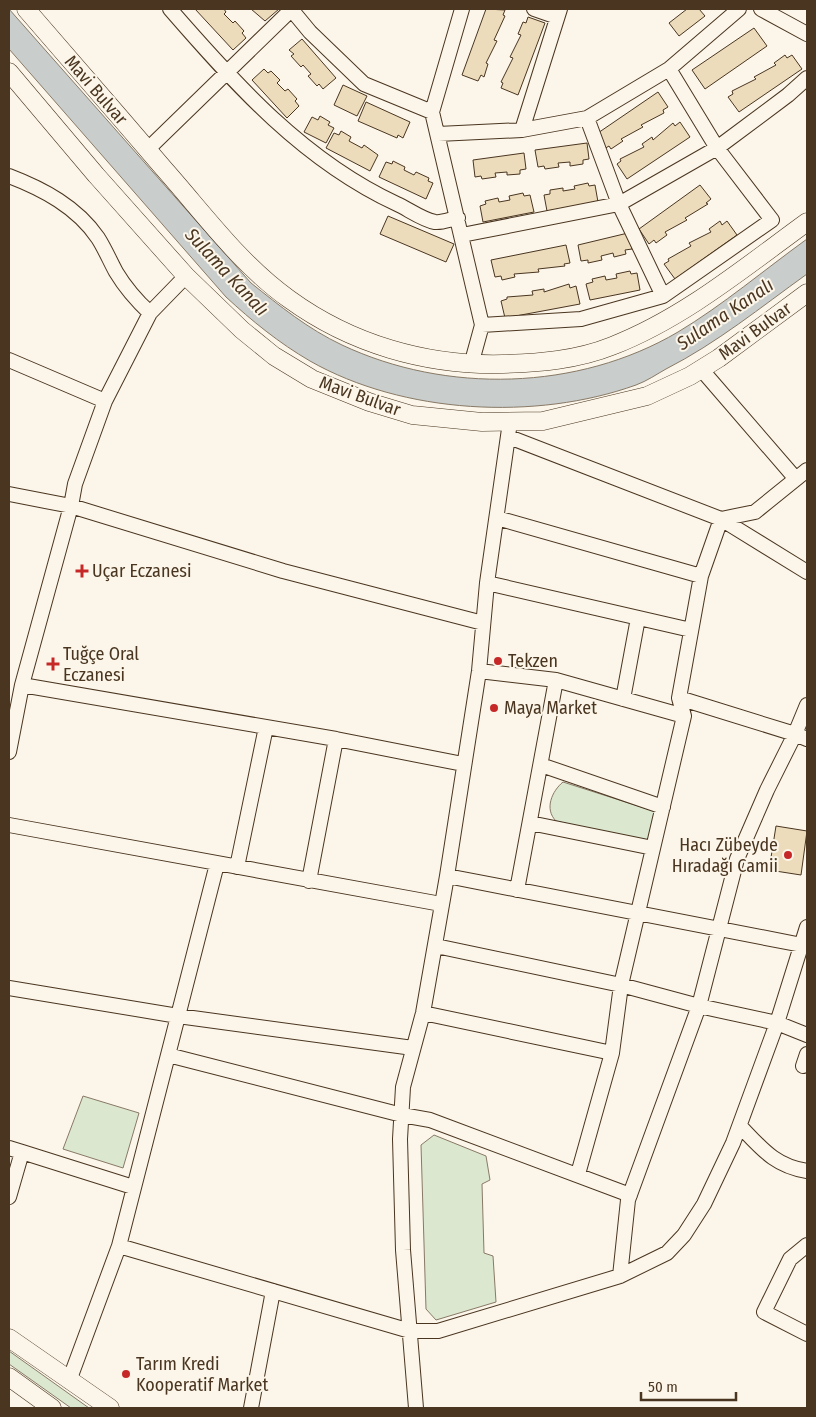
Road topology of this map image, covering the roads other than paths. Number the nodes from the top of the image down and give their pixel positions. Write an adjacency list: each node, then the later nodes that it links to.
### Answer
1 (26, 9): 19 (main road, Mavi Bulvar)
2 (170, 9): 12 (street)
3 (291, 9): 12 (street); 14 (street)
4 (462, 9): 14 (street)
5 (534, 9): 8 (street)
6 (739, 9): 10 (street)
7 (761, 9): 9 (street)
8 (558, 13): 16 (street)
9 (807, 34)
10 (670, 69): 15 (street); 18 (street)
11 (9, 72): 25 (main road, Mavi Bulvar)
12 (227, 74): 19 (street); 22 (street)
13 (807, 78): 18 (street)
14 (432, 112): 17 (street)
15 (587, 118): 16 (street); 21 (street)
16 (522, 130): 17 (street)
17 (438, 134): 22 (street)
18 (717, 148): 21 (street); 27 (street)
19 (148, 149): 31 (main road, Mavi Bulvar)
20 (9, 176): 28 (street)
21 (619, 204): 24 (street); 27 (street)
22 (458, 218): 24 (street)
23 (807, 222): 31 (main road, Mavi Bulvar)
24 (462, 235): 29 (street)
25 (186, 276): 28 (street); 34 (main road, Mavi Bulvar)
26 (807, 293): 32 (main road, Mavi Bulvar)
27 (663, 296): 29 (street)
28 (150, 313): 33 (street)
29 (482, 325): 31 (street)
30 (9, 360): 33 (street)
31 (471, 365)
32 (701, 369): 34 (main road, Mavi Bulvar); 36 (street)
33 (105, 400): 38 (street)
34 (510, 430): 39 (street); 40 (street)
35 (807, 470): 36 (street)
36 (796, 479): 40 (street)
37 (9, 494): 38 (street)
38 (71, 506): 45 (street); 49 (street)
39 (497, 518): 42 (street); 43 (street)
40 (721, 519): 41 (street); 42 (street)
41 (807, 572)
42 (701, 576): 46 (street)
43 (487, 584): 44 (street); 45 (street)
44 (638, 618): 46 (street); 51 (street)
45 (484, 623): 47 (street)
46 (691, 630): 50 (street)
47 (479, 671): 48 (street); 58 (street)
48 (556, 680): 51 (street); 59 (street)
49 (22, 685): 54 (street); 57 (street)
50 (679, 698): 53 (street); 55 (street)
51 (622, 699): 53 (street)
52 (807, 705): 55 (street)
53 (684, 716): 60 (street)
54 (266, 727): 56 (street); 65 (street)
55 (801, 737): 72 (street)
56 (336, 739): 58 (street); 67 (street)
57 (9, 752)
58 (464, 764): 66 (street)
59 (541, 765): 60 (street); 61 (street)
60 (664, 807): 63 (street)
61 (530, 823): 63 (street); 68 (street)
62 (9, 825): 64 (street)
63 (653, 848): 70 (street)
64 (217, 864): 65 (street); 79 (street)
65 (237, 867): 67 (street)
66 (447, 876): 68 (street); 69 (street)
67 (309, 880): 69 (street)
68 (517, 890): 70 (street)
69 (441, 904): 74 (street)
70 (639, 913): 72 (street); 75 (street)
71 (807, 928): 73 (street)
72 (720, 929): 73 (street); 77 (street)
73 (804, 945): 80 (street)
74 (436, 946): 75 (street); 78 (street)
75 (621, 985): 77 (street); 83 (street)
76 (9, 988): 79 (street)
77 (699, 1006): 80 (street); 92 (street)
78 (423, 1013): 82 (street); 83 (street)
79 (178, 1016): 82 (street); 84 (street)
80 (777, 1023): 81 (street); 86 (street)
81 (807, 1035)
82 (413, 1048): 85 (street)
83 (612, 1054): 90 (street)
84 (168, 1055): 85 (street); 91 (street)
85 (402, 1115): 90 (street); 98 (street)
86 (740, 1126): 89 (street); 96 (street)
87 (9, 1148): 88 (street)
88 (22, 1152): 91 (street); 93 (street)
89 (807, 1171)
90 (578, 1174): 92 (street)
91 (134, 1186): 95 (street)
92 (630, 1195): 96 (street)
93 (9, 1197)
94 (807, 1245): 99 (street)
95 (119, 1246): 97 (street); 102 (street)
96 (620, 1276): 98 (street)
97 (273, 1291): 98 (street); 105 (street)
98 (410, 1331): 106 (street)
99 (807, 1334)
100 (9, 1338): 102 (main road)
101 (9, 1377): 103 (main road)
102 (69, 1381): 104 (main road)
103 (52, 1408)
104 (110, 1408)
105 (251, 1408)
106 (416, 1408)

